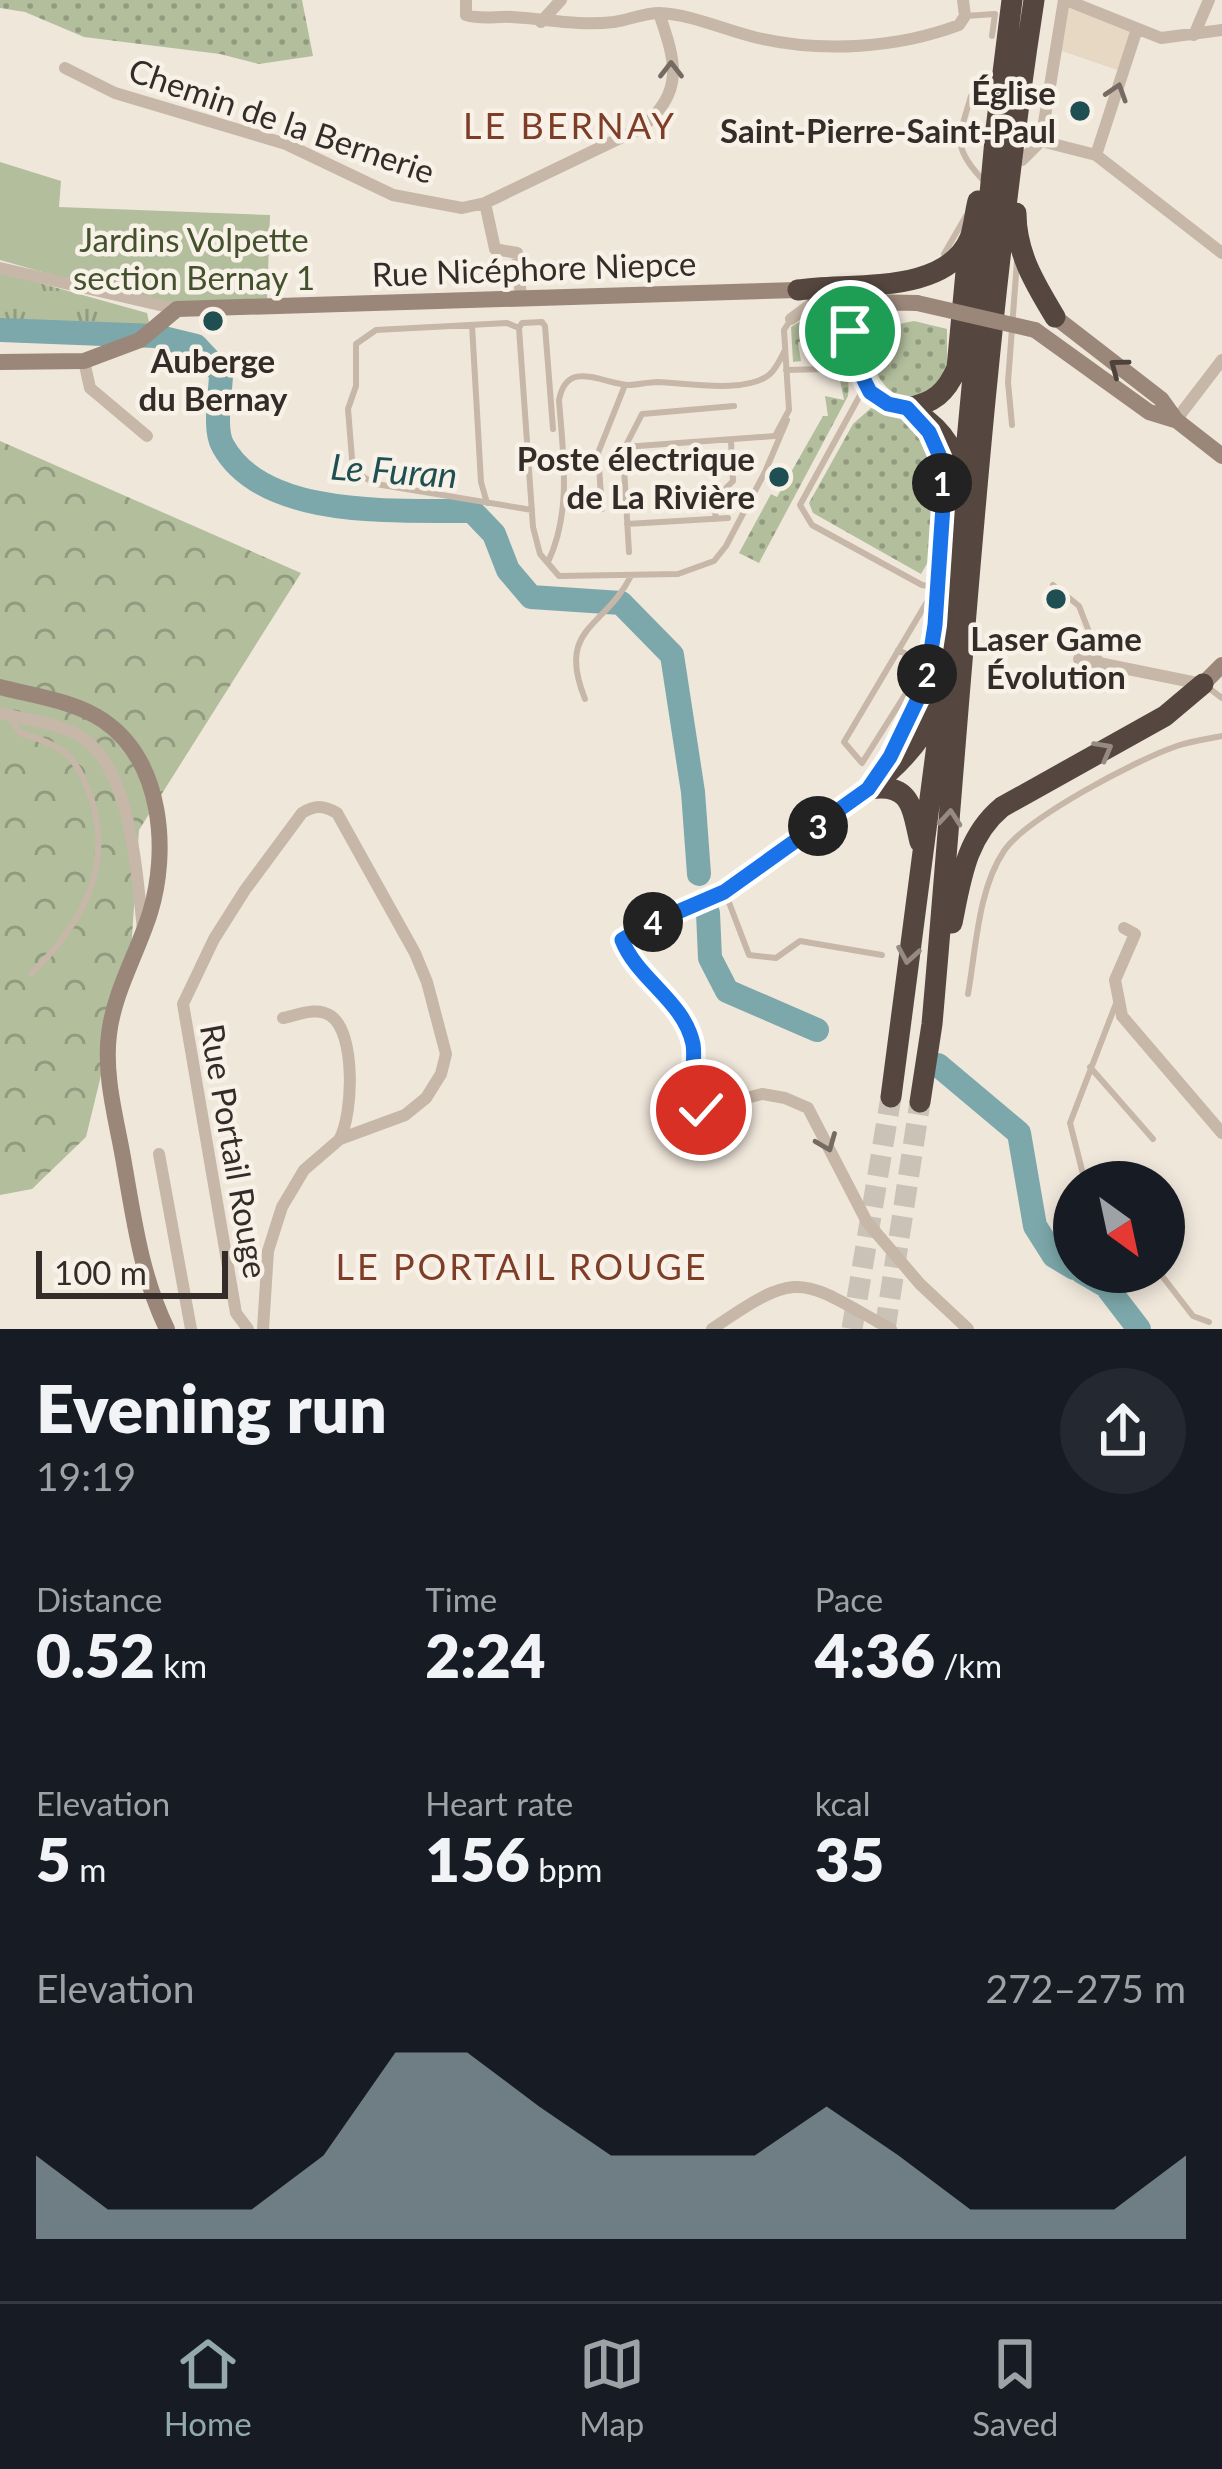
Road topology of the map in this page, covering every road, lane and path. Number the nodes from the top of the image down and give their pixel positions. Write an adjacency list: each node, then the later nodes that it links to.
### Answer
1 (466, 0): 12 (street)
2 (561, 0): 12 (street)
3 (687, 0): 10 (street)
4 (963, 0): 11 (street)
5 (1012, 0): 18 (highway)
6 (1034, 0): 18 (highway)
7 (1065, 0): 13 (street); 20 (street)
8 (1209, 0): 15 (street)
9 (659, 13): 10 (street); 12 (street); 24 (street, one-way to 9)
10 (674, 17): 11 (street)
11 (962, 20): 16 (lane)
12 (541, 22)
13 (1137, 29): 15 (street); 21 (street, one-way to 13)
14 (1222, 30): 15 (street)
15 (1194, 35)
16 (992, 36)
17 (65, 68): 24 (street, Chemin de la Bernerie)
18 (1010, 94): 19 (highway); 22 (highway); 23 (lane); 93 (highway, one-way to 18)
19 (996, 129): 23 (highway); 63 (highway)
20 (1041, 142): 21 (street); 22 (street)
21 (1096, 155): 27 (street)
22 (1022, 160): 26 (highway)
23 (982, 180): 25 (highway)
24 (485, 203): 29 (street)
25 (968, 228): 30 (highway); 48 (highway)
26 (1018, 241): 33 (lane); 35 (highway)
27 (1222, 254)
28 (0, 268): 32 (street)
29 (521, 298): 30 (street, Rue Nicéphore Niepce); 32 (street, Rue Nicéphore Niepce)
30 (814, 298): 31 (street, Rue Nicéphore Niepce); 34 (street); 36 (street); 39 (street)
31 (897, 302): 34 (street); 52 (street, Rue Nicéphore Niepce, bridge)
32 (177, 309): 42 (street)
33 (1015, 311): 35 (lane); 53 (lane)
34 (877, 312): 39 (street)
35 (1055, 317): 52 (street, one-way to 35)
36 (791, 319): 40 (lane)
37 (472, 325): 38 (lane); 60 (lane); 60 (lane)
38 (519, 328): 54 (lane); 62 (lane)
39 (855, 344): 46 (street)
40 (785, 350): 45 (lane); 47 (lane)
41 (1222, 360): 52 (street)
42 (84, 361): 43 (street); 55 (street)
43 (0, 362)
44 (825, 369): 45 (lane)
45 (786, 370): 51 (lane)
46 (866, 384): 50 (street); 71 (lane)
47 (625, 385): 61 (lane); 68 (lane)
48 (950, 386): 50 (highway); 56 (highway)
49 (734, 406): 58 (lane)
50 (907, 408): 56 (highway); 71 (lane)
51 (787, 420): 57 (lane); 69 (lane)
52 (1176, 420): 59 (street)
53 (1012, 424)
54 (554, 429)
55 (147, 436)
56 (946, 438): 63 (highway)
57 (731, 441): 58 (lane); 65 (lane)
58 (624, 447): 66 (lane)
59 (1222, 456)
60 (487, 503): 62 (lane)
61 (602, 509)
62 (532, 510): 68 (lane)
63 (960, 511): 80 (highway)
64 (728, 518): 65 (lane)
65 (716, 519): 66 (lane)
66 (628, 524): 67 (lane)
67 (629, 552)
68 (546, 564): 69 (lane)
69 (631, 576): 79 (lane)
70 (1053, 585): 74 (lane)
71 (935, 587): 72 (lane); 83 (lane)
72 (898, 650): 72 (lane)
73 (1079, 658): 74 (street)
74 (1102, 663): 76 (street)
75 (1222, 665): 76 (street)
76 (1203, 684): 78 (lane); 93 (highway, one-way to 76)
77 (0, 687): 87 (street)
78 (1222, 698)
79 (585, 699)
80 (943, 699): 83 (highway); 84 (highway)
81 (5, 714): 87 (street); 89 (lane)
82 (1222, 736): 90 (lane)
83 (868, 789): 84 (highway); 85 (street)
84 (924, 861): 95 (highway, one-way to 95)
85 (724, 892): 88 (lane); 110 (street, one-way to 110)
86 (1124, 928): 91 (street)
87 (143, 931): 104 (street)
88 (882, 955)
89 (32, 974)
90 (968, 994)
91 (1118, 997): 94 (lane); 97 (street)
92 (283, 1018): 98 (street)
93 (932, 1024): 96 (highway)
94 (1090, 1067): 99 (lane); 101 (lane)
95 (891, 1097)
96 (920, 1102)
97 (1222, 1133)
98 (340, 1139): 106 (street, Rue Portail Rouge); 107 (street, Rue Portail Rouge)
99 (1153, 1139)
100 (159, 1154): 105 (street)
101 (1080, 1161)
102 (1175, 1293): 103 (lane)
103 (1209, 1322)
104 (167, 1329)
105 (190, 1329)
106 (248, 1329)
107 (263, 1329)
108 (712, 1329): 109 (street)
109 (891, 1329)
110 (968, 1329)

